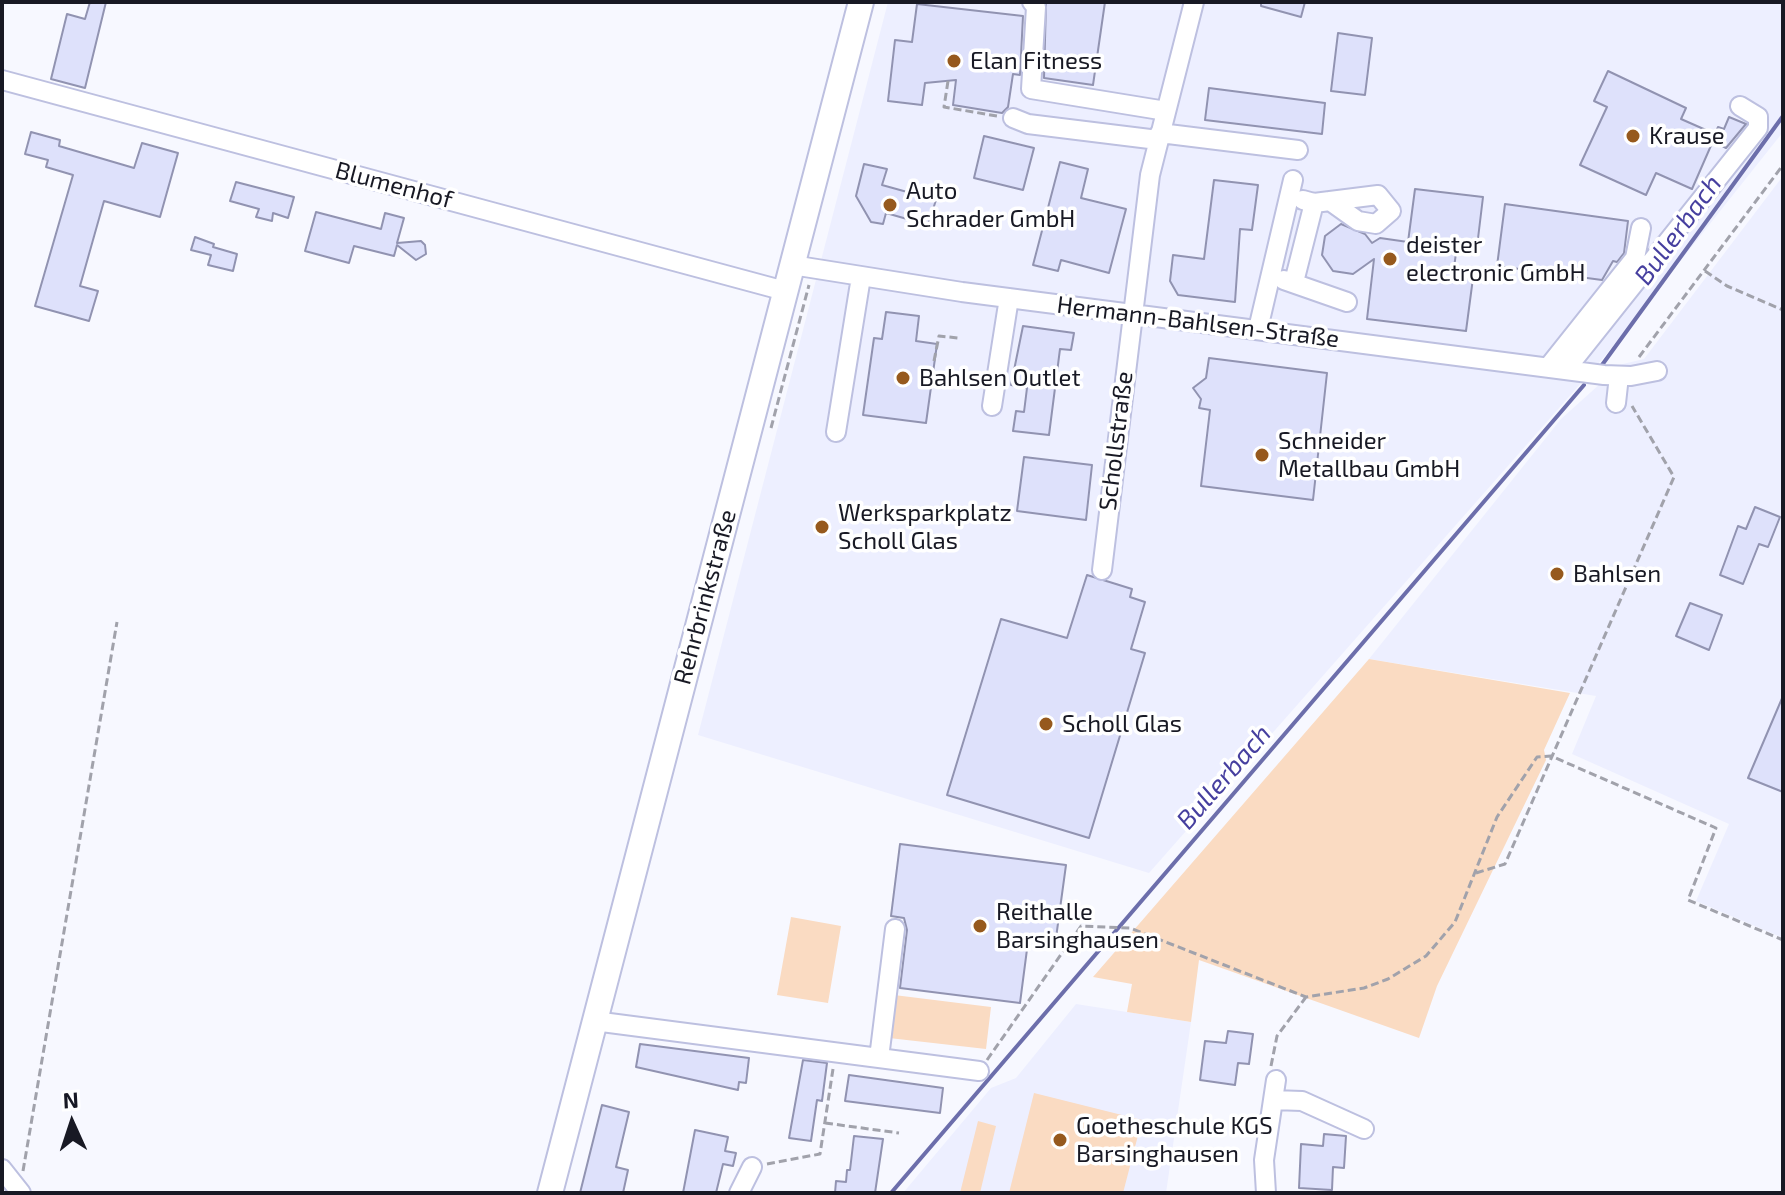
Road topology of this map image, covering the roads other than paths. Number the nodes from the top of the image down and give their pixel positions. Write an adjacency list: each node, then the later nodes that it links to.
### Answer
1 (861, 2): 13 (main road, Rehrbrinkstraße)
2 (1032, 2): 6 (street)
3 (1194, 2): 6 (street, Schollstraße)
4 (2, 80): 17 (street, Blumenhof)
5 (1740, 106): 11 (street)
6 (1166, 111): 8 (street, Schollstraße)
7 (1013, 118): 8 (street)
8 (1159, 136): 9 (street); 20 (street, Schollstraße)
9 (1298, 150)
10 (1715, 169): 11 (street)
11 (1707, 192): 22 (street)
12 (1641, 228): 22 (street)
13 (792, 265): 14 (street, Hermann-Bahlsen-Straße); 17 (main road, Rehrbrinkstraße)
14 (861, 277): 18 (street, Hermann-Bahlsen-Straße); 27 (street)
15 (1270, 277): 16 (street); 16 (street); 21 (street)
16 (1294, 282): 19 (street)
17 (785, 291): 30 (main road, Rehrbrinkstraße)
18 (1009, 298): 20 (street, Hermann-Bahlsen-Straße); 26 (street)
19 (1347, 302)
20 (1131, 313): 21 (street, Hermann-Bahlsen-Straße); 28 (street, Schollstraße)
21 (1258, 329): 22 (street, Hermann-Bahlsen-Straße)
22 (1558, 367): 24 (street, Hermann-Bahlsen-Straße)
23 (1657, 371): 24 (street)
24 (1618, 376): 25 (street)
25 (1616, 403)
26 (992, 406)
27 (836, 432)
28 (1102, 570)
29 (895, 929): 31 (street)
30 (594, 1021): 31 (street); 37 (main road, Rehrbrinkstraße)
31 (879, 1058): 32 (street)
32 (979, 1071)
33 (1276, 1080): 34 (street)
34 (1273, 1100): 35 (street); 39 (street)
35 (1364, 1129)
36 (752, 1167): 38 (street)
37 (550, 1193)
38 (739, 1193)
39 (1266, 1193)

